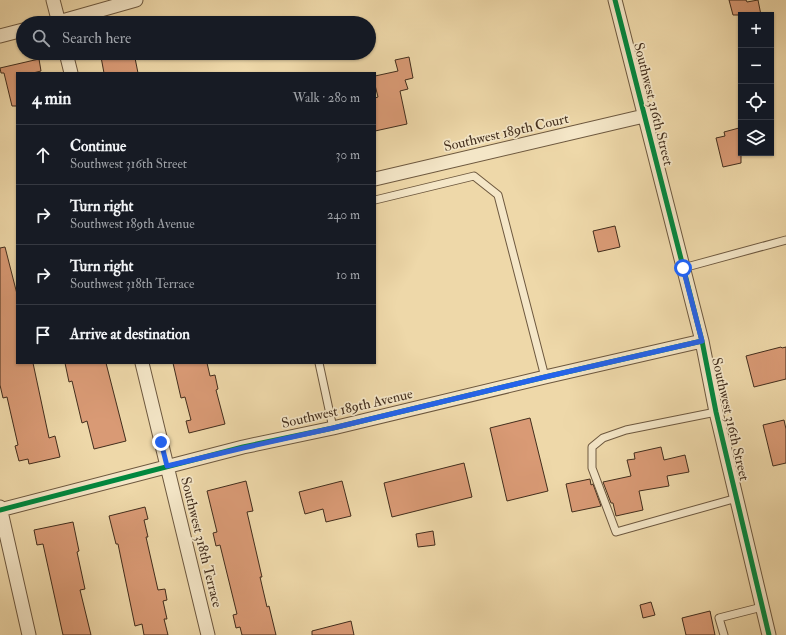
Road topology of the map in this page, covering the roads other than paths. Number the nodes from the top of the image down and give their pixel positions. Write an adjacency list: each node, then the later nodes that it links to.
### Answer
1 (53, 0): 4 (street)
2 (136, 0): 5 (street)
3 (615, 0): 10 (street, Southwest 316th Street)
4 (56, 16)
5 (82, 16)
6 (16, 32): 7 (street)
7 (0, 36)
8 (68, 60): 9 (street)
9 (71, 72)
10 (644, 116): 11 (street, Southwest 189th Court); 14 (street, Southwest 316th Street)
11 (376, 179)
12 (376, 200): 18 (lane)
13 (786, 240): 14 (lane)
14 (683, 268): 15 (street, Southwest 316th Street)
15 (702, 341): 18 (street, Southwest 189th Avenue); 19 (street, Southwest 316th Street)
16 (142, 364): 21 (street, Southwest 318th Terrace)
17 (318, 364): 20 (lane)
18 (545, 377): 20 (street, Southwest 189th Avenue)
19 (716, 412): 22 (street, Southwest 316th Street); 22 (lane)
20 (333, 428): 21 (street, Southwest 189th Avenue)
21 (167, 466): 23 (street, Southwest 189th Avenue); 26 (street, Southwest 318th Terrace)
22 (737, 498): 24 (street, Southwest 316th Street)
23 (0, 509): 25 (street)
24 (762, 607): 27 (lane); 28 (street, Southwest 316th Street)
25 (29, 635)
26 (208, 635)
27 (724, 635)
28 (769, 635)

